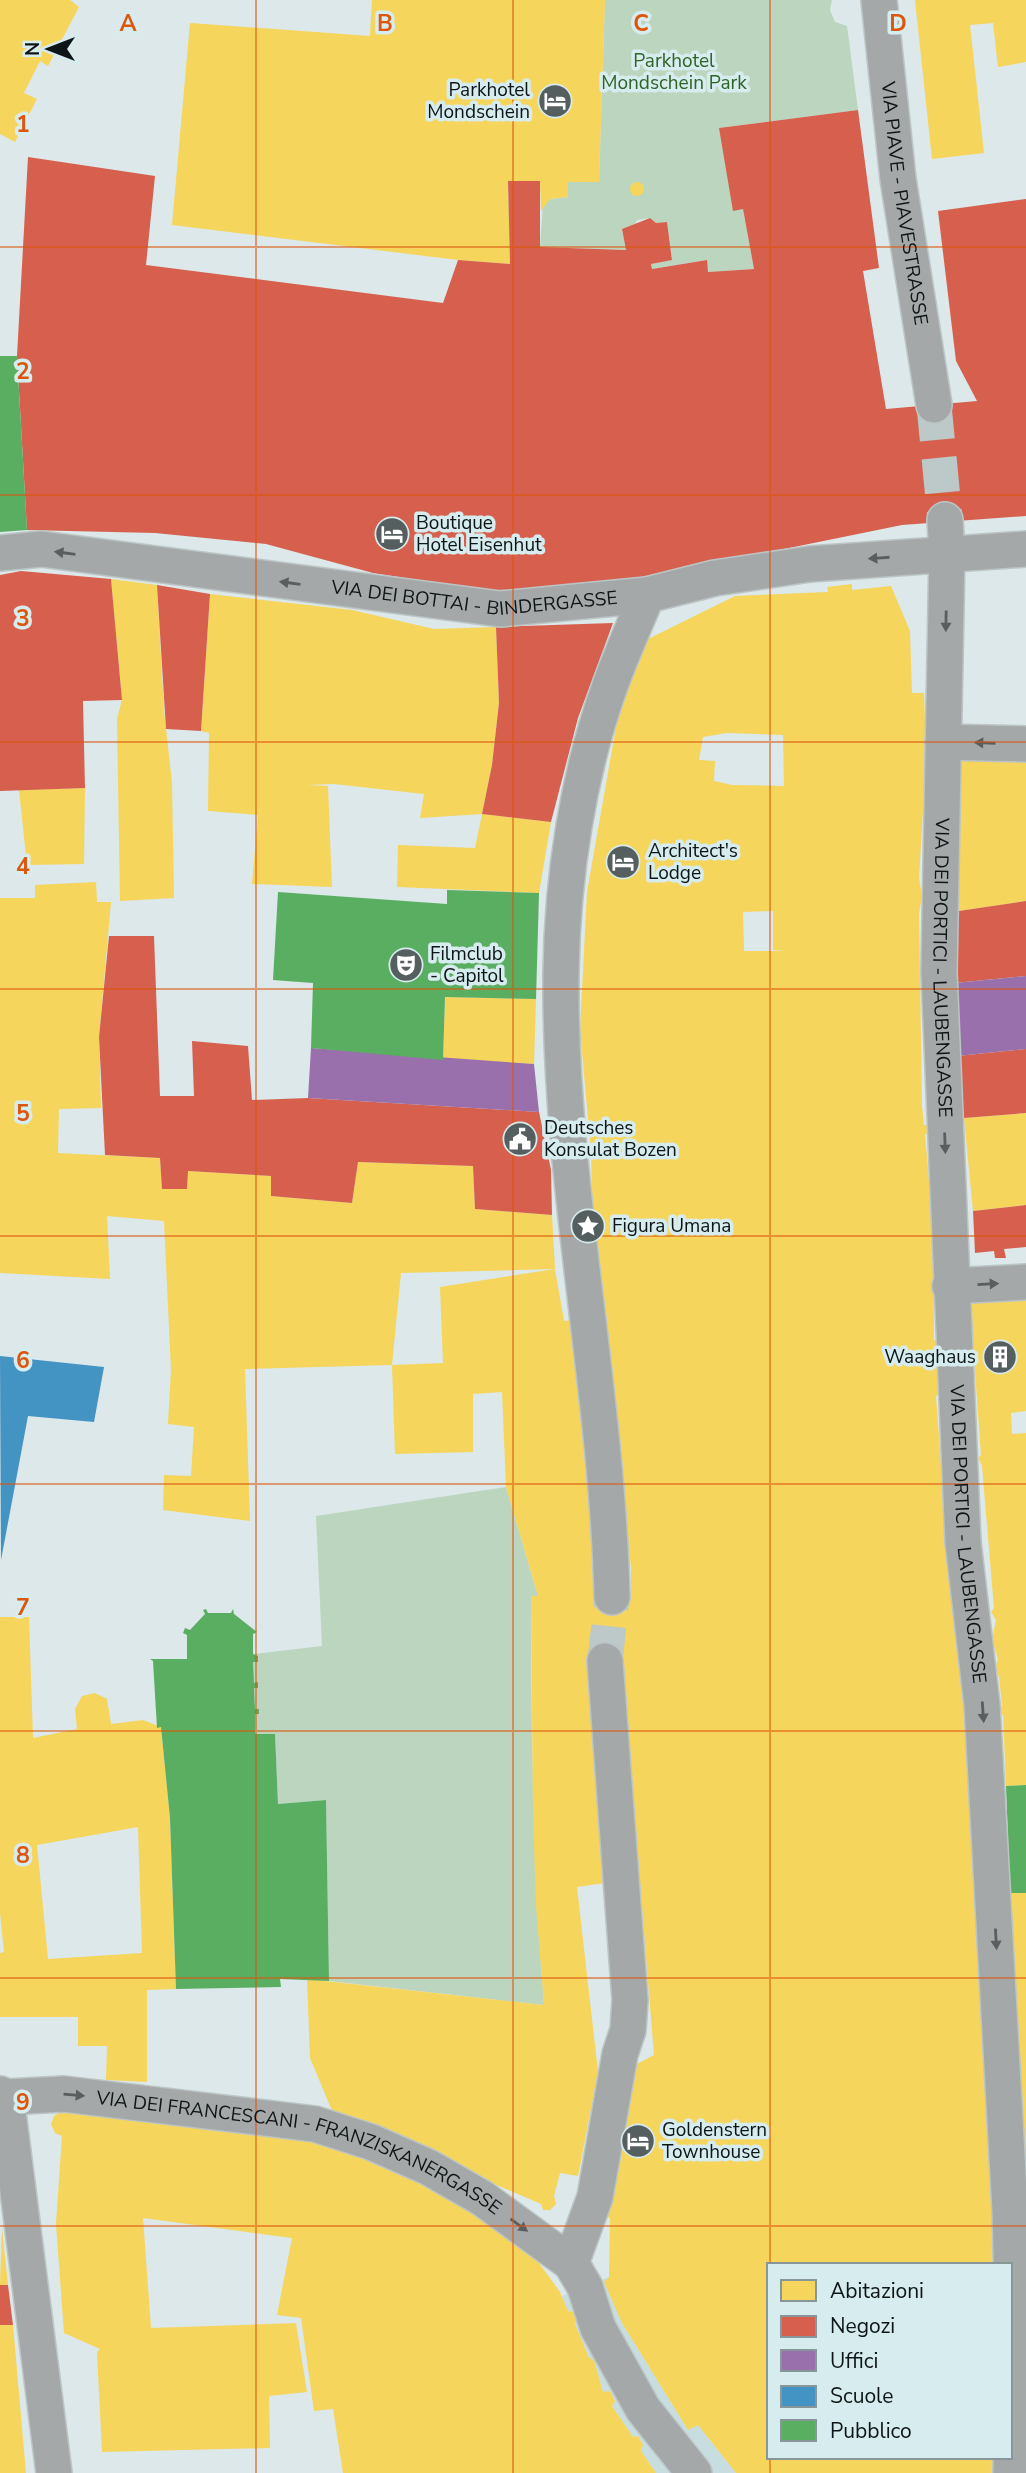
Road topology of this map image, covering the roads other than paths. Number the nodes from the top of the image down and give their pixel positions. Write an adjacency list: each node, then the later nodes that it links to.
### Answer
1 (879, 0): 2 (street, VIA PIAVE - PIAVESTRASSE)
2 (934, 405)
3 (946, 537): 4 (street, VIA DEI BOTTAI - BINDERGASSE); 6 (street, VIA DEI BOTTAI - BINDERGASSE, one-way to 6); 7 (street, VIA DEI PORTICI - LAUBENGASSE, one-way to 7)
4 (1026, 550)
5 (0, 553): 6 (street, VIA DEI BOTTAI - BINDERGASSE, one-way to 5)
6 (648, 595): 11 (street)
7 (943, 741): 8 (street, one-way to 7); 10 (street, VIA DEI PORTICI - LAUBENGASSE, one-way to 10)
8 (1026, 744)
9 (1026, 1282): 10 (street, one-way to 9)
10 (950, 1286): 15 (street, VIA DEI PORTICI - LAUBENGASSE, one-way to 15)
11 (612, 1597)
12 (605, 1661): 14 (street)
13 (3, 2095): 14 (street, VIA DEI FRANCESCANI - FRANZISKANERGASSE, one-way to 14); 18 (street)
14 (571, 2263): 19 (street)
15 (1011, 2263)
16 (1012, 2288): 17 (street, VIA DEI PORTICI - LAUBENGASSE, one-way to 17)
17 (1012, 2419)
18 (54, 2473)
19 (694, 2473)

